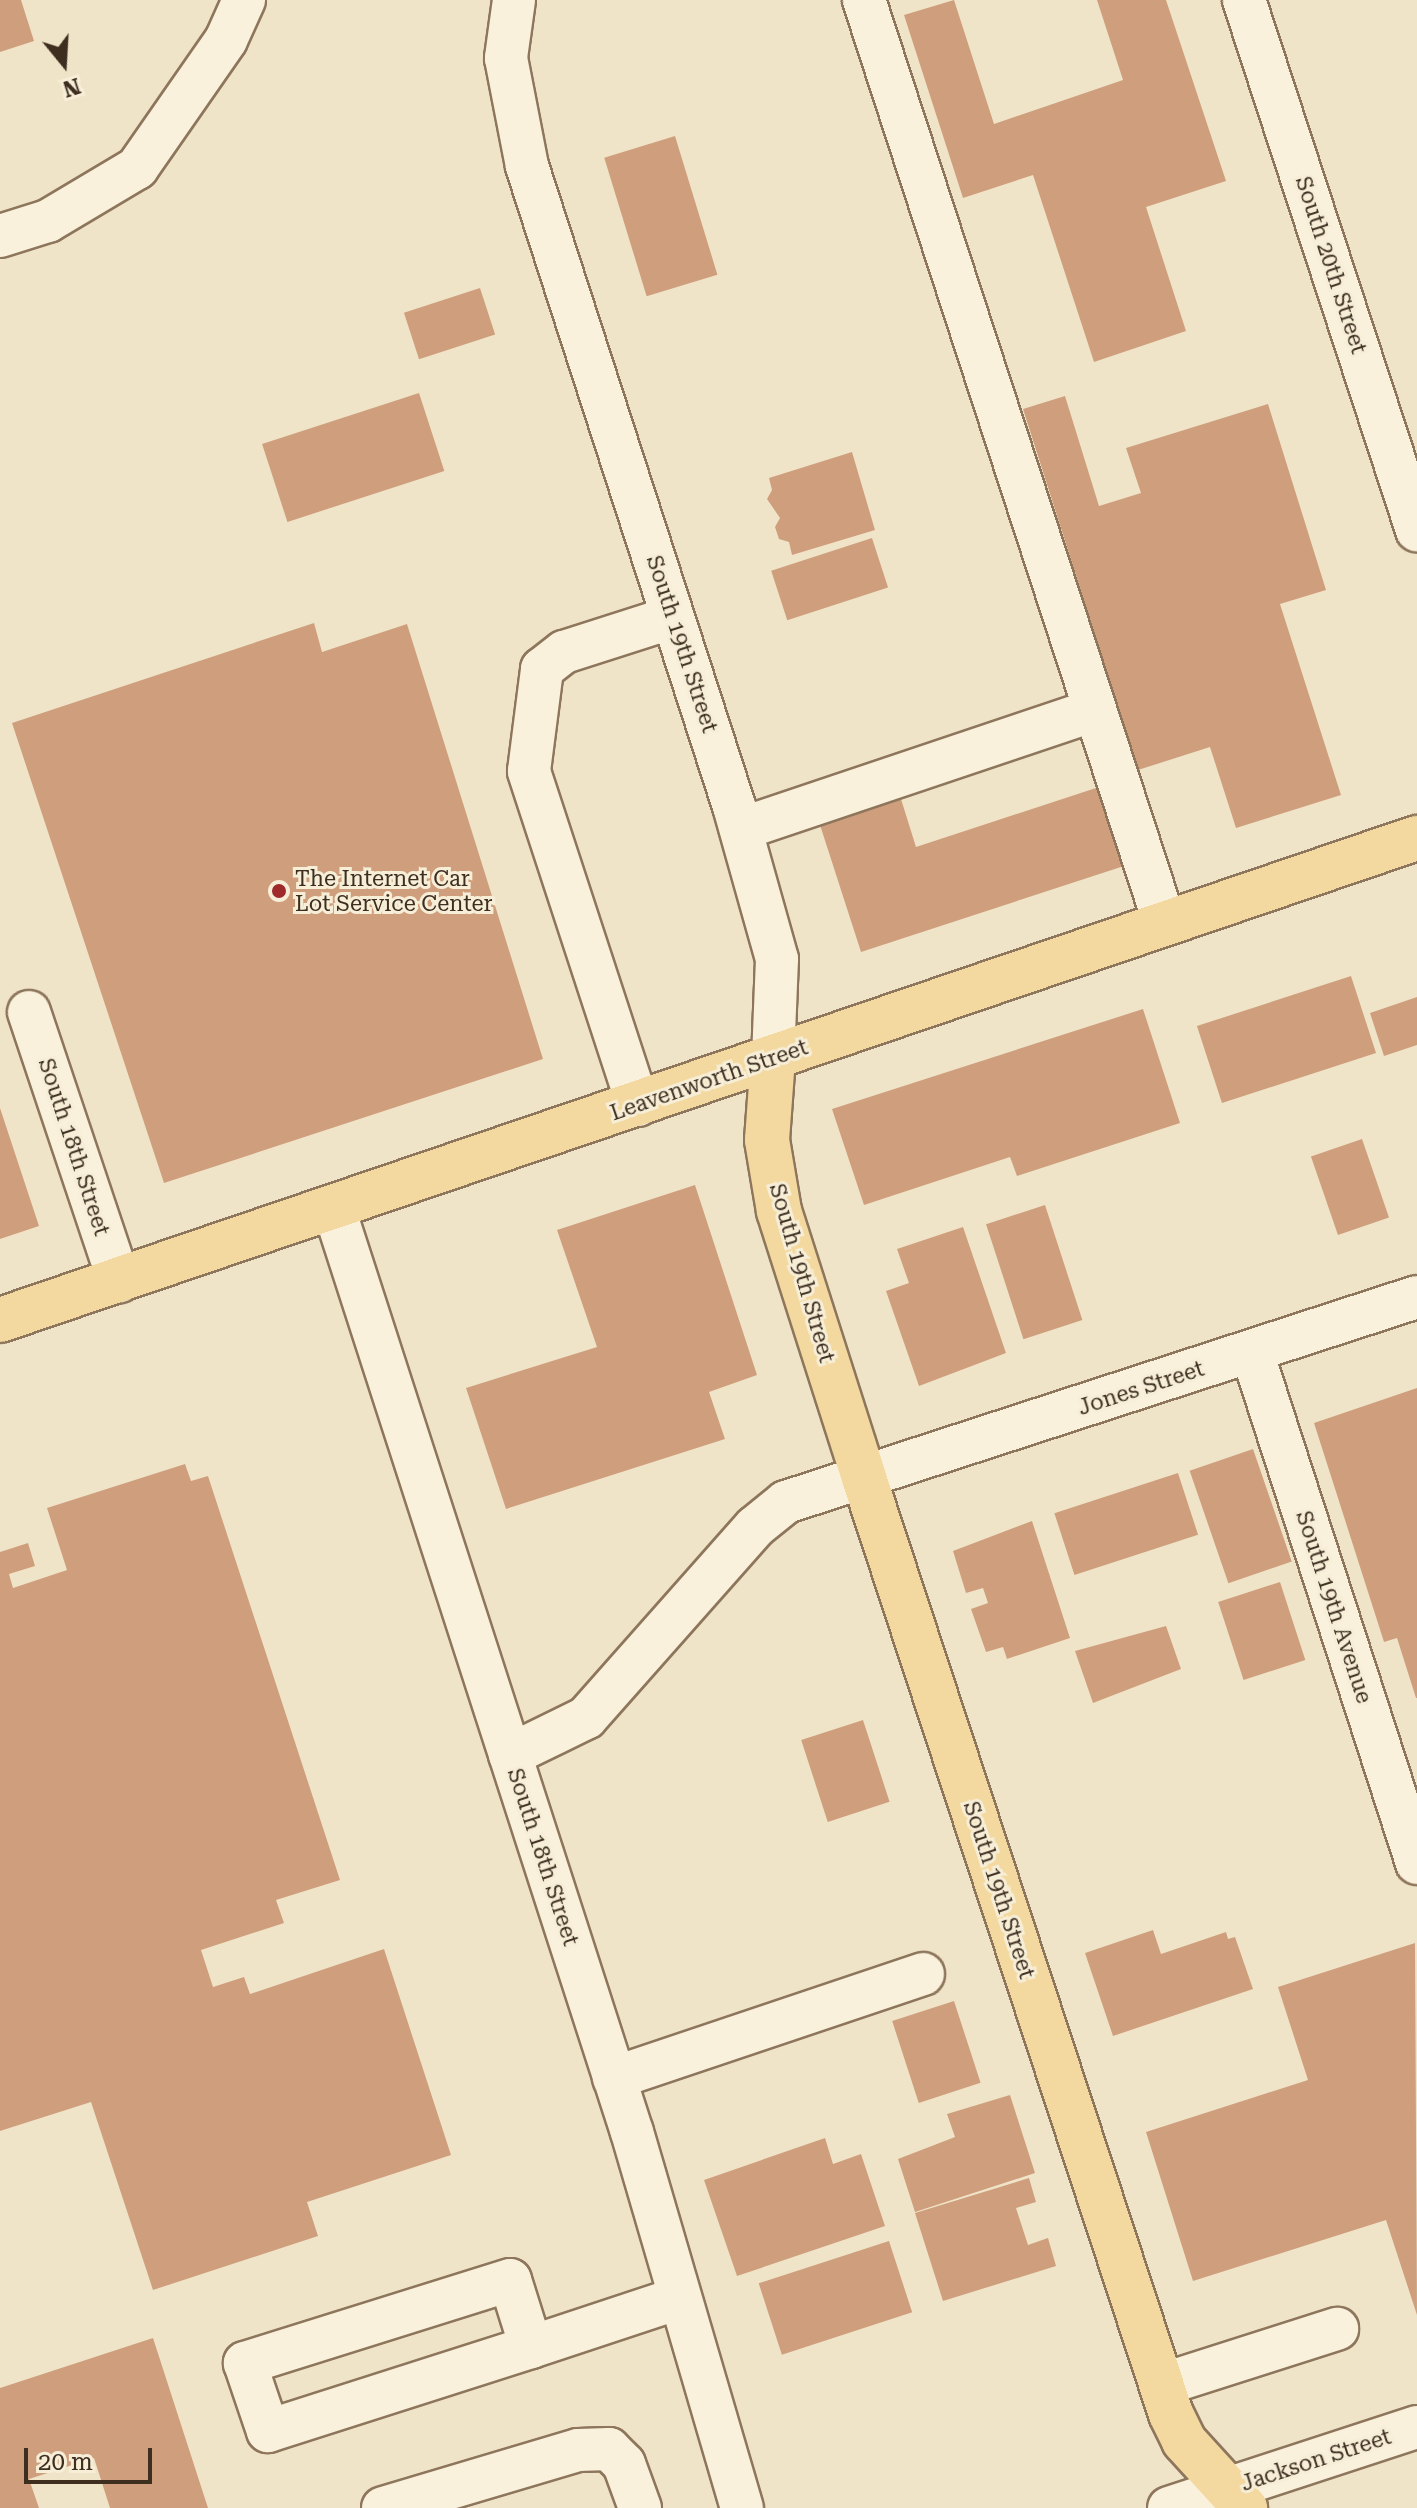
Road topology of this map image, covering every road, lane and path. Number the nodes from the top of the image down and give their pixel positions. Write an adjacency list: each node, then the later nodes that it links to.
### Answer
1 (244, 0): 5 (street)
2 (864, 0): 8 (street)
3 (1244, 0): 6 (street, South 20th Street)
4 (522, 3): 7 (street, South 19th Street)
5 (0, 236)
6 (1417, 530)
7 (673, 617): 9 (street, South 19th Street); 14 (street)
8 (1095, 710): 9 (street); 11 (street)
9 (741, 829): 13 (street, South 19th Street)
10 (1417, 838): 11 (main road, Leavenworth Street)
11 (1164, 921): 13 (main road, Leavenworth Street)
12 (29, 1012): 16 (street, South 18th Street)
13 (773, 1058): 14 (main road, Leavenworth Street); 20 (main road, South 19th Street)
14 (638, 1105): 15 (main road, Leavenworth Street)
15 (334, 1209): 16 (main road, Leavenworth Street); 21 (street, South 18th Street)
16 (119, 1281): 18 (main road, Leavenworth Street)
17 (1417, 1297): 19 (street, Jones Street)
18 (0, 1320)
19 (1252, 1352): 20 (street, Jones Street); 22 (street, South 19th Avenue)
20 (864, 1478): 21 (street, Jones Street); 28 (main road, South 19th Street)
21 (510, 1755): 24 (street, South 18th Street)
22 (1417, 1863)
23 (923, 1974): 24 (street)
24 (614, 2078): 25 (street, South 18th Street)
25 (679, 2298): 27 (street); 33 (street, South 18th Street)
26 (1337, 2329): 28 (street)
27 (531, 2347): 27 (street)
28 (1161, 2385): 30 (main road, South 19th Street)
29 (1417, 2427): 30 (street, Jackson Street)
30 (1236, 2498): 34 (street, Jackson Street)
31 (383, 2508): 32 (street)
32 (640, 2508)
33 (742, 2508)
34 (1169, 2508)

